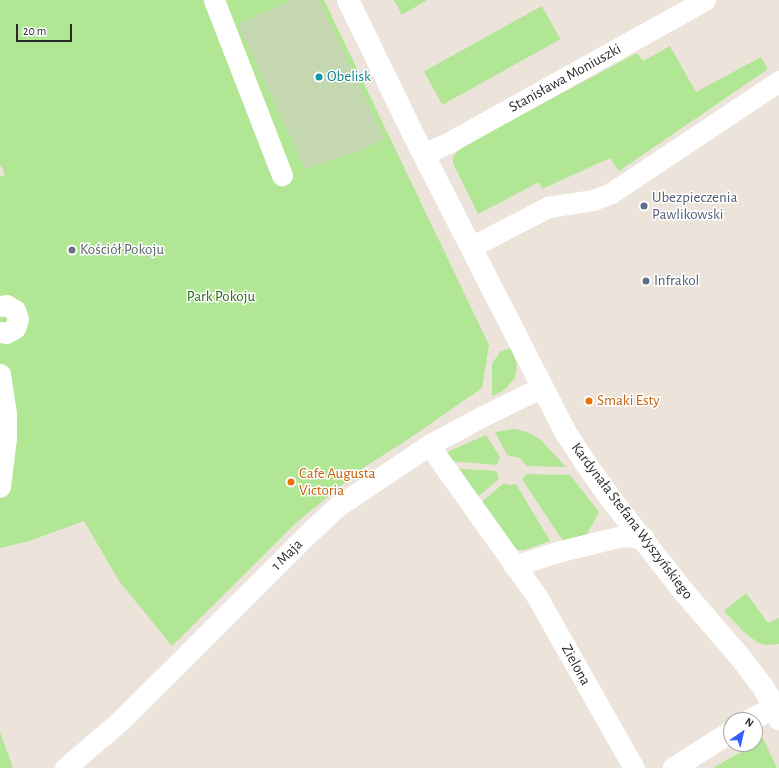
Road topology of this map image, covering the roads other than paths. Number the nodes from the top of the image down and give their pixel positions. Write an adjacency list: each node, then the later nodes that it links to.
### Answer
1 (214, 0): 6 (street)
2 (348, 0): 5 (street, Kardynała Stefana Wyszyńskiego)
3 (705, 0): 5 (street, Stanisława Moniuszki)
4 (779, 81): 7 (street)
5 (424, 154): 7 (street, Kardynała Stefana Wyszyńskiego)
6 (282, 175)
7 (471, 247): 11 (street, Kardynała Stefana Wyszyńskiego)
8 (0, 306): 9 (street)
9 (0, 332)
10 (0, 374): 13 (street)
11 (542, 387): 12 (street, 1 Maja); 14 (street, Kardynała Stefana Wyszyńskiego)
12 (429, 445): 15 (street, Zielona); 19 (street, 1 Maja)
13 (0, 487)
14 (644, 538): 15 (street); 16 (street, Kardynała Stefana Wyszyńskiego)
15 (514, 566): 20 (street, Zielona)
16 (778, 711): 17 (street)
17 (763, 716)
18 (723, 737): 21 (street)
19 (65, 768)
20 (634, 768)
21 (674, 768)

